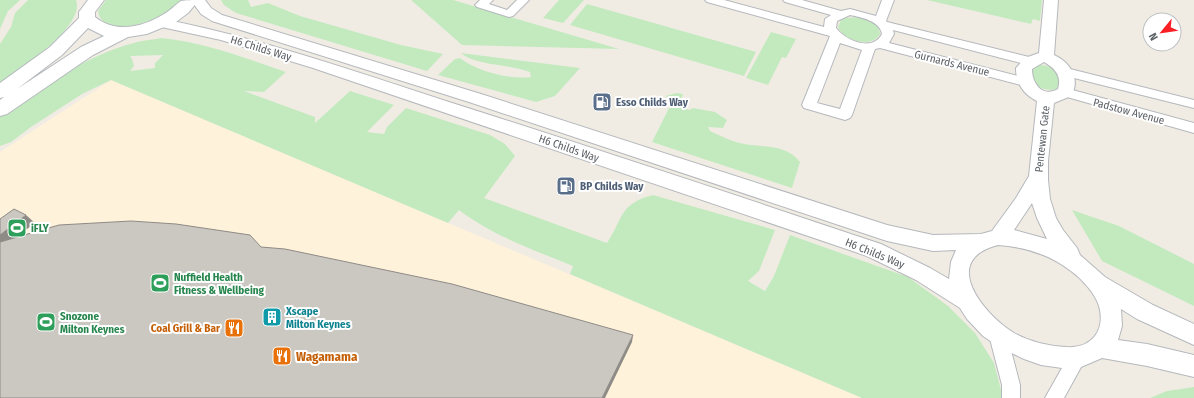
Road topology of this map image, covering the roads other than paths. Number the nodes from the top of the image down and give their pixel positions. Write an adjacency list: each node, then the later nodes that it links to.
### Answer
1 (191, 0): 12 (main road)
2 (198, 0): 28 (street, H6 Childs Way)
3 (487, 0): 4 (street)
4 (523, 0)
5 (711, 0): 15 (street)
6 (789, 0): 11 (street)
7 (856, 0): 11 (street)
8 (888, 0): 13 (street)
9 (1051, 0): 17 (street)
10 (90, 6): 14 (main road); 21 (main road)
11 (846, 13): 13 (street, Gurnards Avenue); 15 (street)
12 (162, 23): 14 (main road); 31 (street, H6 Childs Way)
13 (881, 23): 16 (street); 18 (street, Gurnards Avenue)
14 (125, 32): 25 (main road)
15 (834, 35): 16 (street, Gurnards Avenue); 16 (street)
16 (874, 45): 20 (street, Gurnards Avenue)
17 (1046, 57): 18 (street); 19 (street)
18 (1029, 62): 20 (street)
19 (1066, 72): 22 (street); 24 (street, Padstow Avenue)
20 (1025, 82): 23 (street)
21 (0, 92)
22 (1065, 92): 23 (street); 26 (street, Padstow Avenue)
23 (1046, 98): 27 (street, Pentewan Gate)
24 (1194, 104)
25 (0, 109)
26 (1194, 128)
27 (1037, 179): 28 (street, Pentewan Gate); 29 (street, Pentewan Gate)
28 (989, 239): 29 (street); 31 (street)
29 (1082, 267): 30 (street)
30 (1096, 283): 33 (street); 34 (street)
31 (966, 300): 32 (street)
32 (998, 335): 35 (street); 37 (street)
33 (1194, 335)
34 (1101, 348): 35 (street); 36 (street)
35 (1077, 358): 38 (street)
36 (1194, 366)
37 (1011, 398)
38 (1054, 398)

